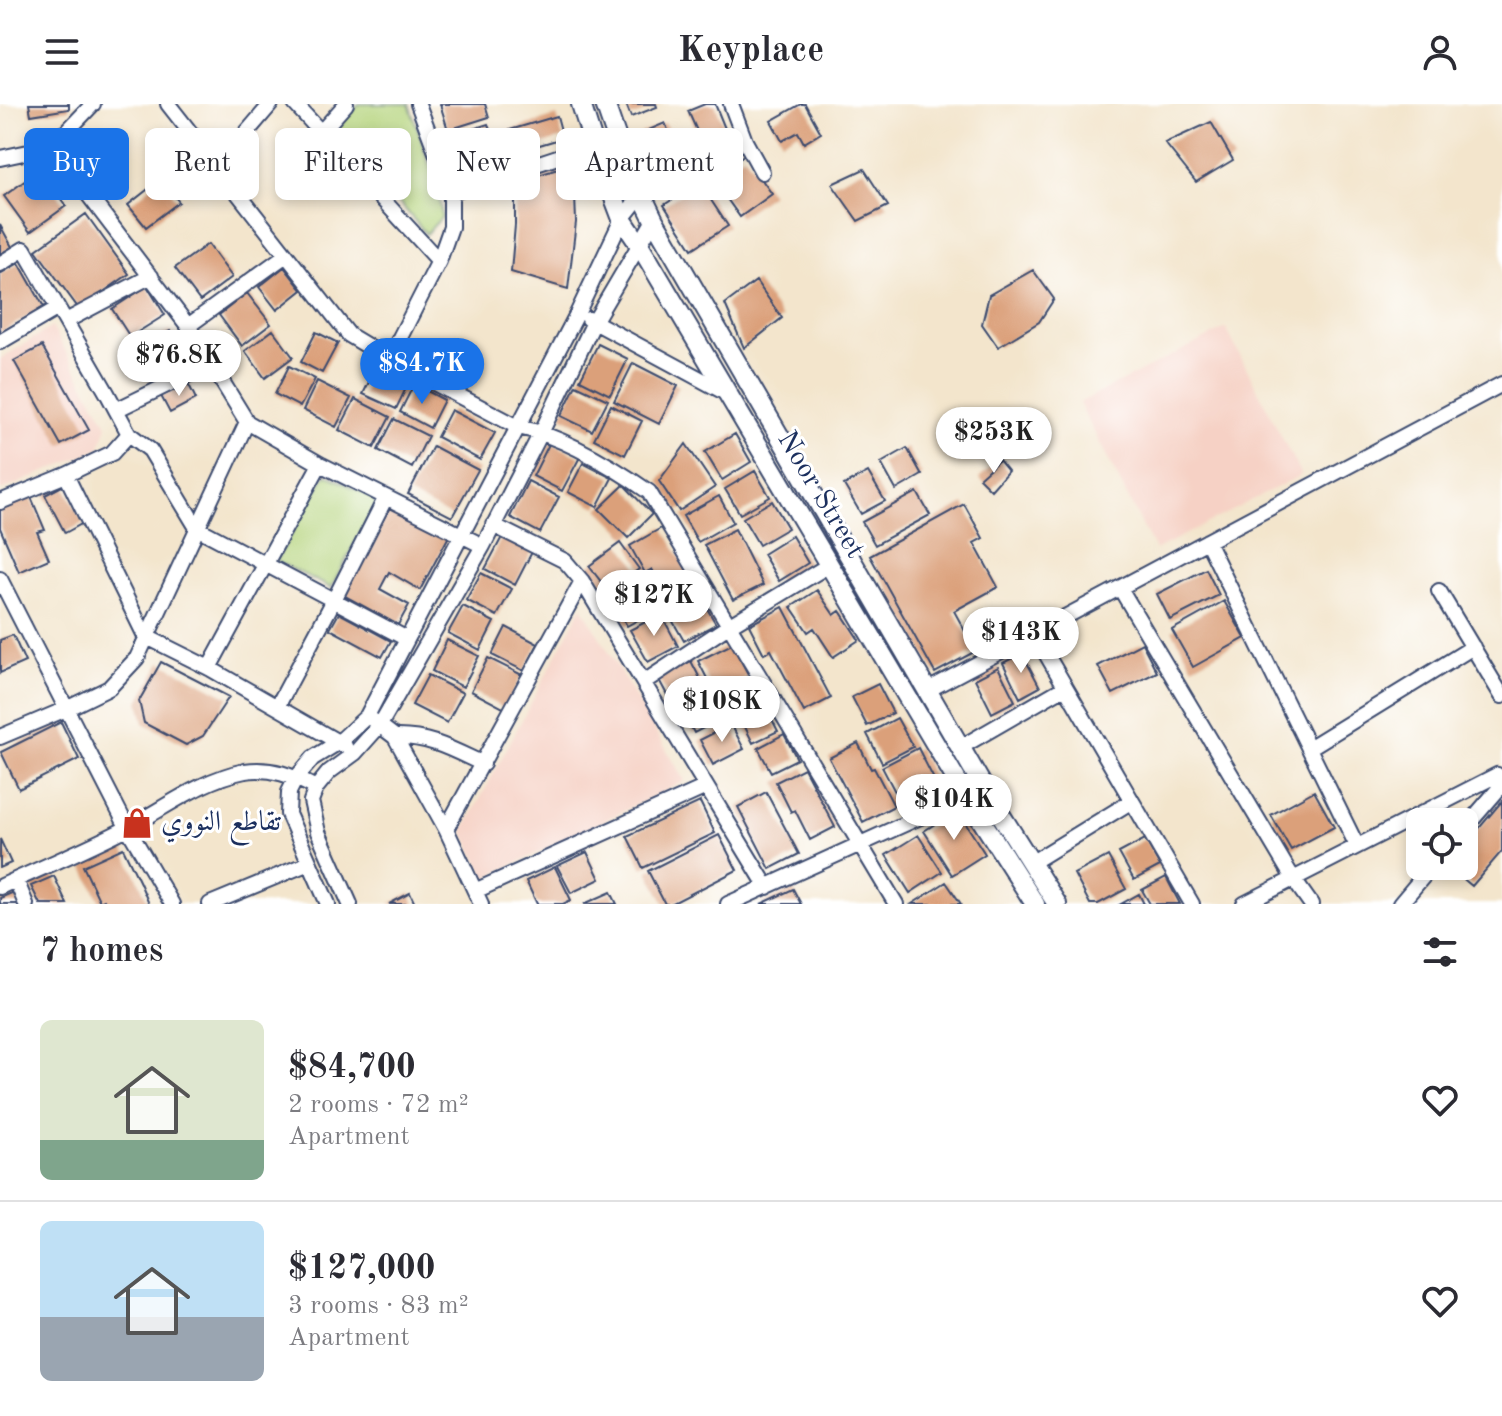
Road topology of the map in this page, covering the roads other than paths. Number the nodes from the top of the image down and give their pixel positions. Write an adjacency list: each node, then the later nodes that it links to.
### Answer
1 (168, 104): 11 (street)
2 (271, 104): 12 (street)
3 (295, 104): 13 (street)
4 (346, 104): 14 (street)
5 (418, 104): 15 (street)
6 (581, 104): 16 (main road, Noor Street)
7 (605, 104): 17 (main road, Noor Street)
8 (731, 104): 20 (street)
9 (91, 105): 10 (street)
10 (70, 128)
11 (187, 128)
12 (250, 128)
13 (317, 128)
14 (325, 128)
15 (427, 128)
16 (589, 128)
17 (613, 128)
18 (24, 153): 19 (street)
19 (0, 158)
20 (762, 172)
21 (93, 200): 34 (street)
22 (243, 200): 31 (street)
23 (383, 200): 32 (street)
24 (451, 200): 32 (street)
25 (615, 200): 28 (main road, Noor Street)
26 (637, 200): 28 (street)
27 (644, 200): 29 (main road, Noor Street)
28 (622, 219): 30 (main road, Noor Street); 35 (street)
29 (654, 220): 30 (street); 73 (main road, Noor Street)
30 (639, 244): 37 (street); 43 (main road, Noor Street)
31 (286, 255): 38 (street); 40 (street)
32 (439, 261): 40 (street)
33 (0, 264): 36 (street)
34 (151, 276): 36 (street); 38 (street)
35 (577, 314): 37 (street); 46 (street)
36 (62, 315): 39 (street); 44 (street)
37 (594, 322): 43 (street); 47 (street)
38 (188, 326): 41 (street)
39 (0, 342)
40 (389, 359): 46 (street)
41 (210, 364): 44 (street); 45 (street)
42 (1502, 384): 56 (street)
43 (728, 394): 59 (main road, Noor Street)
44 (116, 410): 48 (street)
45 (247, 422): 49 (street); 54 (street)
46 (518, 427): 47 (street); 55 (street)
47 (542, 431): 53 (street); 65 (street)
48 (129, 434): 50 (street); 54 (street)
49 (320, 464): 51 (street); 58 (street)
50 (66, 475): 52 (street); 67 (street)
51 (386, 497): 55 (street); 64 (street)
52 (0, 502)
53 (493, 525): 57 (street); 61 (street)
54 (197, 528): 58 (street); 67 (street)
55 (462, 534): 57 (street); 68 (street)
56 (1207, 541): 62 (street); 82 (street)
57 (483, 546): 77 (street)
58 (264, 563): 64 (street); 70 (street)
59 (829, 565): 65 (street); 90 (main road, Noor Street)
60 (0, 579): 76 (street)
61 (582, 581): 71 (street); 84 (street)
62 (1120, 588): 66 (street); 100 (street)
63 (1439, 591): 69 (street)
64 (334, 600): 68 (street); 75 (street)
65 (730, 625): 71 (street); 95 (street)
66 (1034, 633): 72 (street); 73 (street)
67 (145, 636): 70 (street); 76 (street)
68 (407, 639): 77 (street)
69 (1473, 647): 74 (street); 82 (street)
70 (209, 668): 75 (street)
71 (644, 682): 87 (street)
72 (1065, 687): 81 (street); 91 (street)
73 (928, 690): 81 (main road, Noor Street)
74 (1502, 696)
75 (277, 707): 80 (street)
76 (66, 709): 78 (street); 93 (street)
77 (374, 721): 79 (street); 80 (street); 83 (street)
78 (0, 737)
79 (395, 737): 84 (street); 94 (street)
80 (339, 742): 83 (street); 85 (street)
81 (961, 747): 89 (main road, Noor Street)
82 (1309, 748): 96 (street)
83 (355, 753): 88 (street)
84 (483, 764): 94 (street)
85 (296, 778): 88 (street); 93 (street); 97 (street)
86 (1502, 782): 92 (street); 96 (street)
87 (706, 787): 103 (street); 104 (street)
88 (316, 788): 109 (street)
89 (984, 788): 90 (street); 98 (main road, Noor Street)
90 (966, 796): 95 (street); 112 (main road, Noor Street)
91 (1132, 801): 98 (street); 114 (street)
92 (1478, 812)
93 (127, 827): 99 (street); 106 (street)
94 (446, 829): 104 (street)
95 (861, 844): 103 (street); 111 (street)
96 (1357, 846): 100 (street)
97 (309, 863): 107 (street); 108 (street)
98 (1031, 863): 113 (main road, Noor Street)
99 (16, 880): 102 (street); 105 (street)
100 (1294, 880): 115 (street); 116 (street)
101 (1420, 880): 117 (street)
102 (0, 887)
103 (767, 887): 110 (street)
104 (478, 897)
105 (26, 904)
106 (172, 904)
107 (210, 904)
108 (328, 904)
109 (350, 904)
110 (728, 904)
111 (896, 904)
112 (1035, 904)
113 (1057, 904)
114 (1192, 904)
115 (1244, 904)
116 (1311, 904)
117 (1400, 904)

